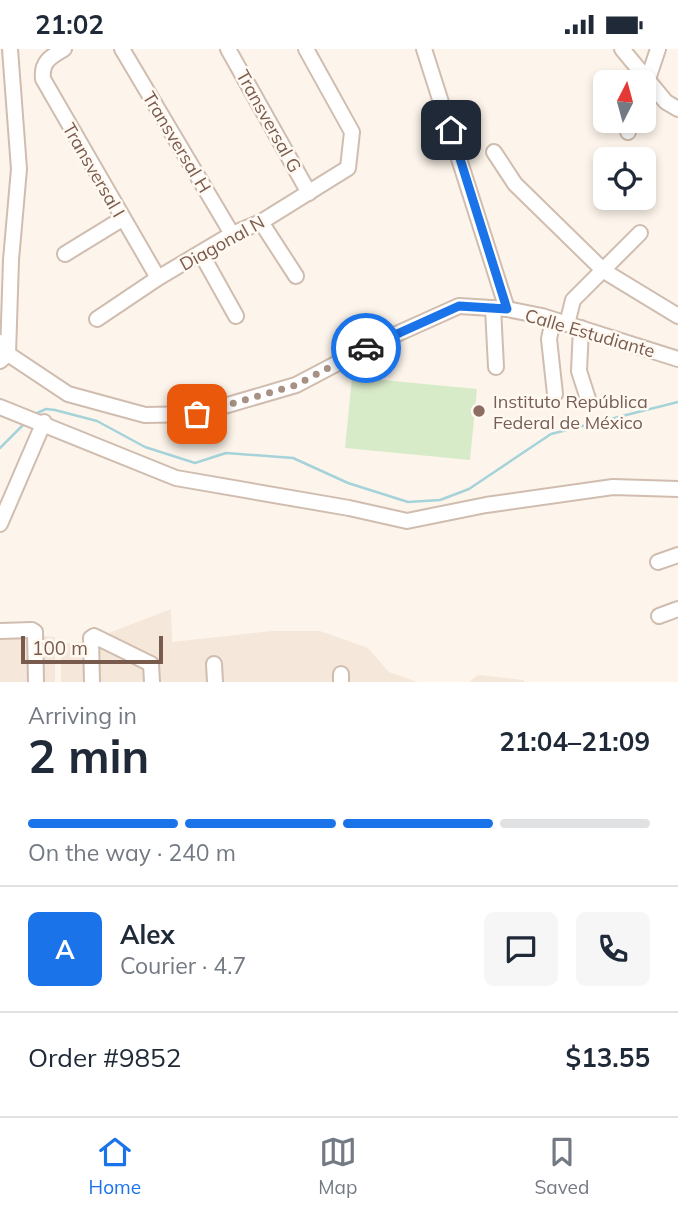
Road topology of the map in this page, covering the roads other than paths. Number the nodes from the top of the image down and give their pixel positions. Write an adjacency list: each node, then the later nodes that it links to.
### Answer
1 (10, 49): 29 (street)
2 (64, 49): 15 (street, Transversal I)
3 (122, 49): 18 (street, Transversal H)
4 (228, 49): 14 (street, Transversal G)
5 (306, 49): 14 (street, Diagonal N)
6 (424, 49): 24 (street)
7 (622, 49): 9 (street)
8 (658, 49): 10 (street)
9 (636, 70)
10 (651, 70)
11 (656, 93): 12 (street)
12 (678, 109)
13 (494, 152): 21 (street)
14 (309, 193): 16 (street, Diagonal N)
15 (122, 219): 19 (street); 23 (street, Transversal I)
16 (261, 222): 18 (street, Diagonal N); 22 (street)
17 (640, 233): 21 (street)
18 (232, 234): 20 (street, Diagonal N)
19 (65, 254)
20 (202, 255): 23 (street, Diagonal N); 25 (street)
21 (604, 271): 26 (street); 28 (street)
22 (296, 275)
23 (158, 278): 27 (street, Diagonal N)
24 (500, 309): 28 (street, Calle Estudiante); 29 (street, Calle Estudiante); 31 (street)
25 (236, 316)
26 (678, 316)
27 (97, 319)
28 (567, 324): 30 (street, Calle Estudiante); 32 (street); 33 (street)
29 (3, 352)
30 (678, 359)
31 (496, 367)
32 (555, 394)
33 (588, 399)
34 (6, 409): 35 (street)
35 (39, 421): 36 (street); 37 (street)
36 (678, 489)
37 (0, 524)
38 (678, 555): 39 (street)
39 (658, 562)
40 (678, 609): 41 (street)
41 (659, 616)
42 (0, 631): 44 (street)
43 (214, 664): 47 (street)
44 (36, 682)
45 (92, 682): 46 (street)
46 (152, 682)
47 (215, 682)

